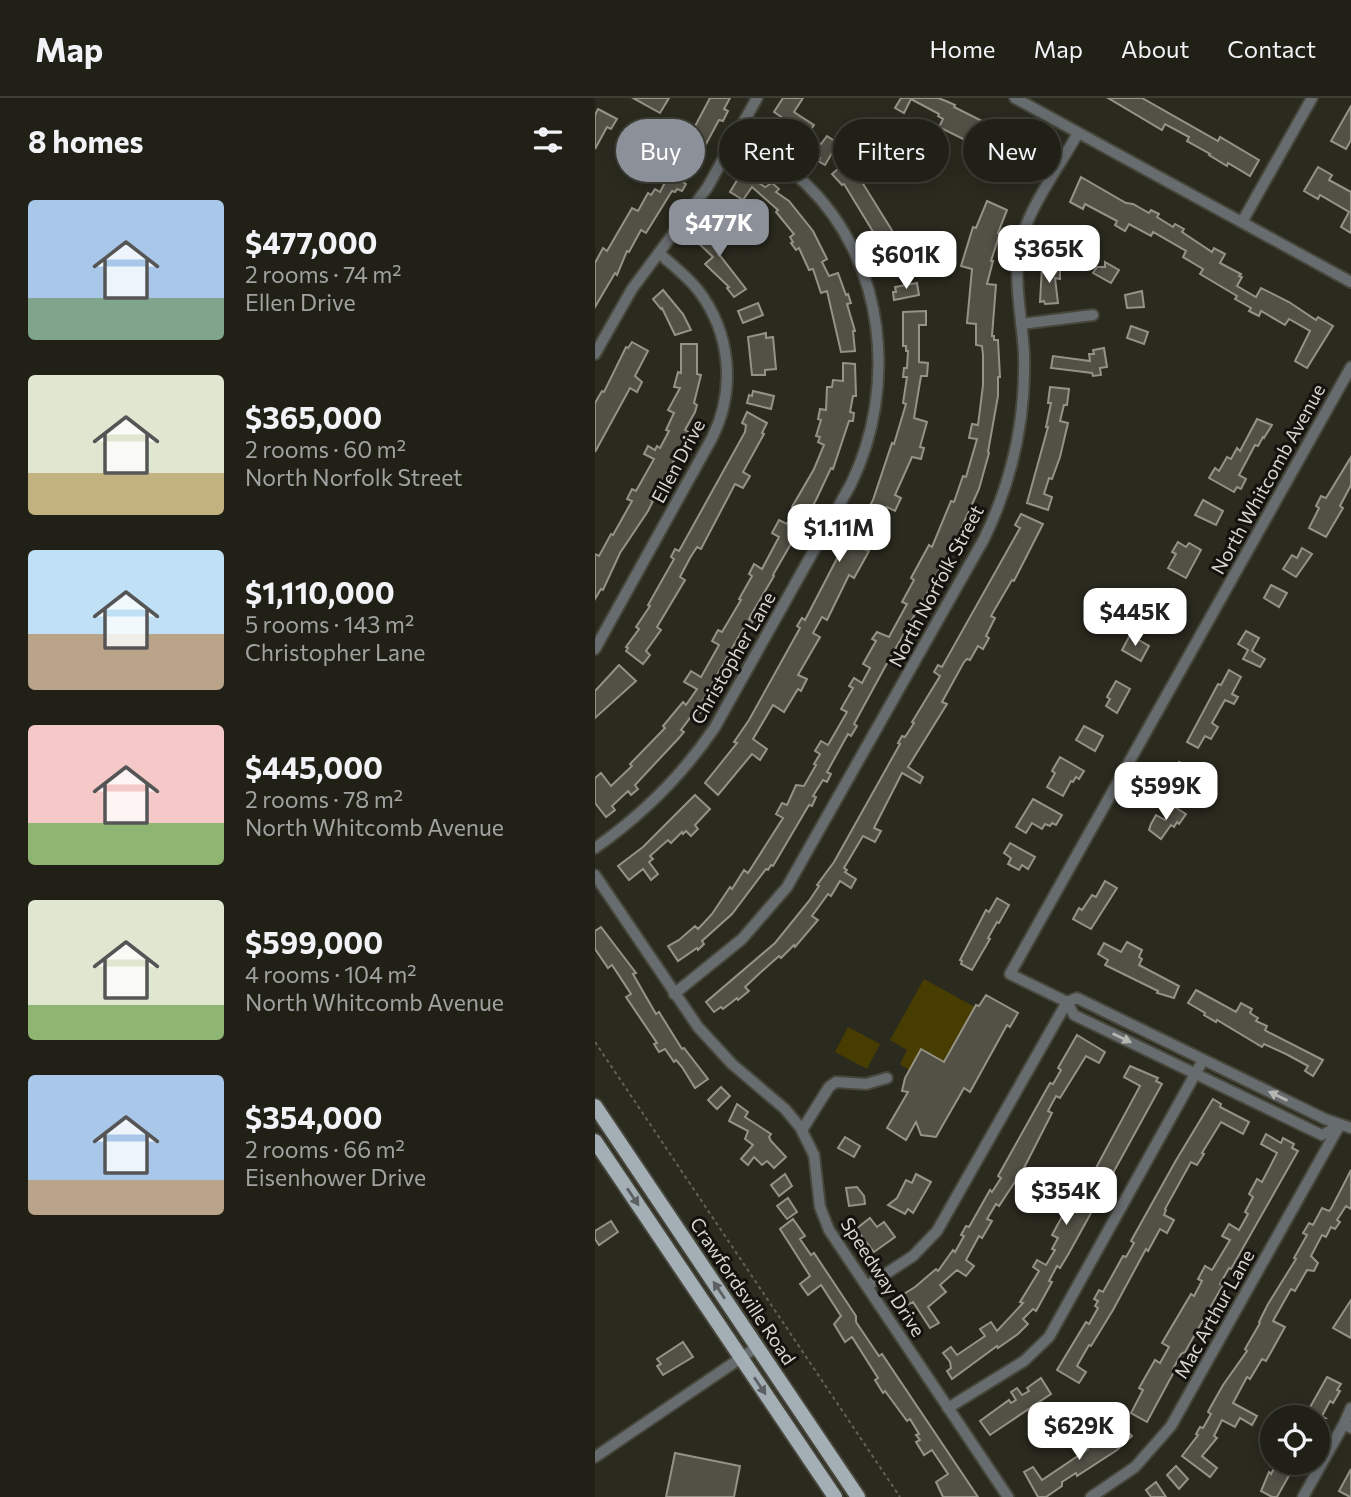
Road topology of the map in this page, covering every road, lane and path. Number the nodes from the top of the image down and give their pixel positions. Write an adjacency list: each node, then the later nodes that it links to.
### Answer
1 (757, 98): 4 (street)
2 (1015, 98): 5 (street)
3 (1312, 98): 8 (street)
4 (746, 119)
5 (1078, 133): 8 (street); 12 (street, North Norfolk Street)
6 (719, 166): 9 (street)
7 (805, 182): 16 (street, Christopher Lane)
8 (1242, 222): 10 (street)
9 (659, 253): 13 (street); 15 (street, Ellen Drive)
10 (1351, 282)
11 (1093, 315): 12 (street)
12 (1021, 324): 18 (street, North Norfolk Street)
13 (595, 354)
14 (1351, 367): 19 (street, North Whitcomb Avenue)
15 (595, 649)
16 (595, 848)
17 (595, 875): 18 (street, Speedway Drive)
18 (674, 993): 26 (street, Speedway Drive)
19 (1066, 1002): 21 (street); 22 (street, one-way to 22); 28 (street)
20 (595, 1042): 37 (path)
21 (1203, 1060): 22 (street); 25 (street, one-way to 21)
22 (1195, 1074): 25 (street); 31 (street)
23 (887, 1078): 26 (street)
24 (595, 1106): 29 (main road, Crawfordsville Road, one-way to 24)
25 (1345, 1127): 39 (street, Mac Arthur Lane)
26 (802, 1130): 28 (street, Speedway Drive)
27 (595, 1140): 30 (main road, Crawfordsville Road, one-way to 30)
28 (867, 1286): 31 (street, Speedway Drive)
29 (757, 1347): 30 (street); 36 (main road, Crawfordsville Road)
30 (741, 1357): 34 (street); 35 (main road, Crawfordsville Road, one-way to 35)
31 (948, 1408): 38 (street, Speedway Drive)
32 (1351, 1408): 33 (street)
33 (1348, 1426): 40 (street)
34 (595, 1457)
35 (835, 1497)
36 (858, 1497)
37 (899, 1497)
38 (1008, 1497)
39 (1091, 1497)
40 (1303, 1497)

